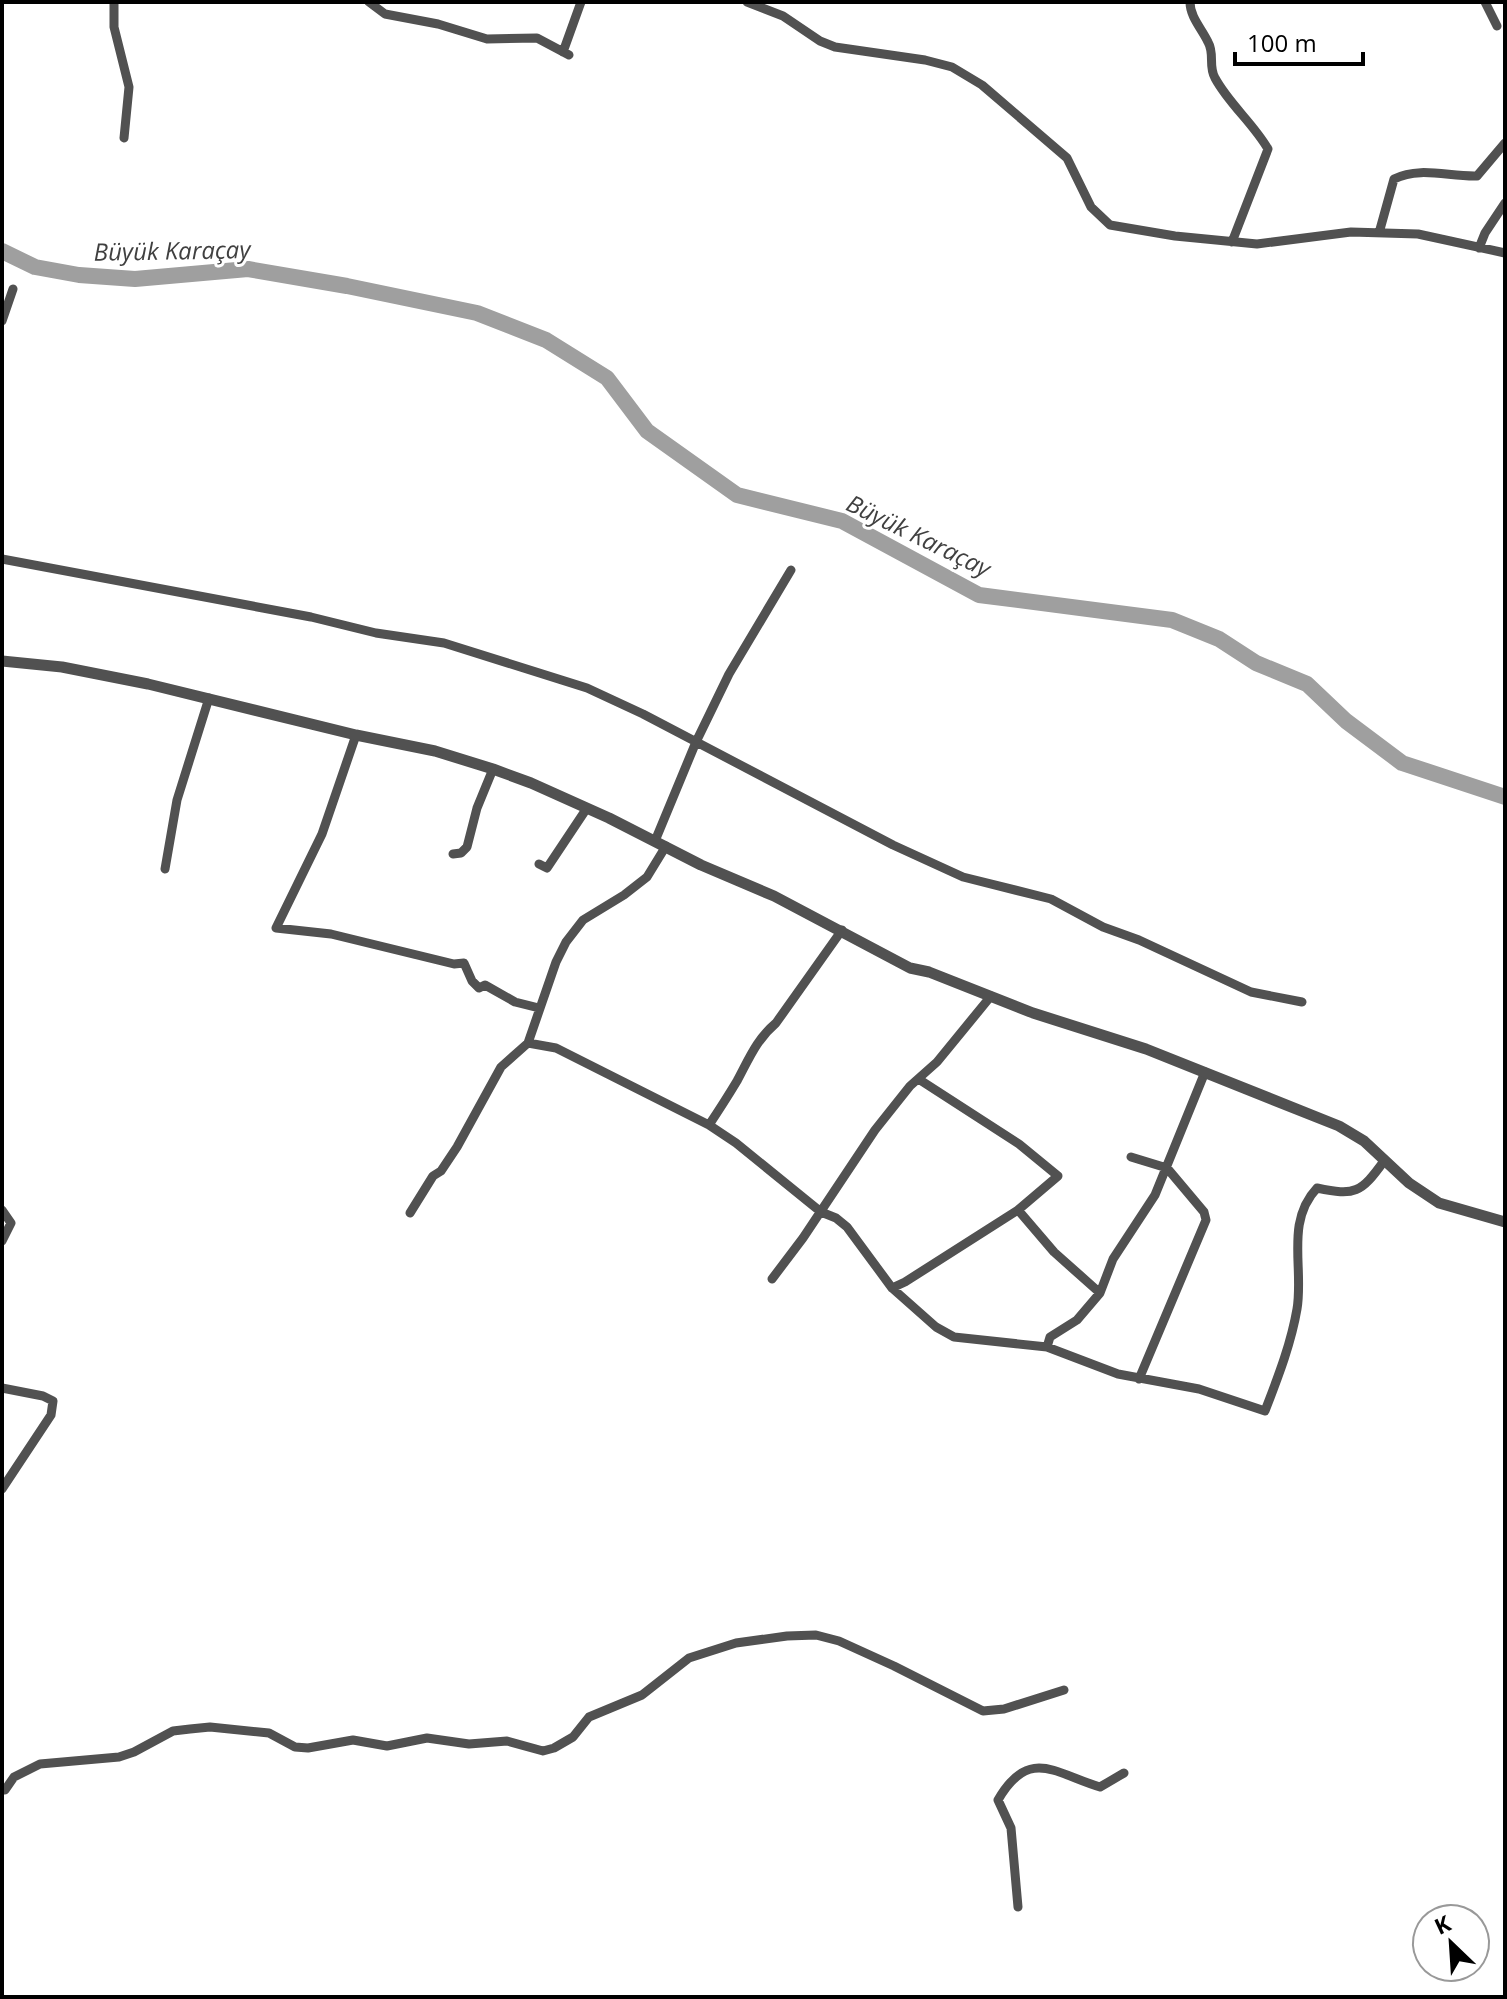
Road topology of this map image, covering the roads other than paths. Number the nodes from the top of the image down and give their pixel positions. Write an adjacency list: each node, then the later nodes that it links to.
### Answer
1 (114, 2): 8 (street)
2 (369, 2): 3 (street)
3 (581, 2)
4 (747, 2): 12 (street)
5 (1190, 2): 12 (street)
6 (1485, 2): 7 (street)
7 (1497, 26)
8 (124, 138)
9 (1505, 143): 11 (street)
10 (1505, 203): 13 (street)
11 (1379, 233): 12 (street); 13 (street)
12 (1232, 242)
13 (1479, 248): 14 (street)
14 (1505, 253)
15 (13, 289): 16 (street)
16 (2, 321)
17 (2, 559): 22 (street)
18 (791, 570): 22 (street)
19 (2, 661): 20 (street)
20 (209, 698): 21 (street); 28 (street)
21 (356, 735): 23 (street); 32 (street)
22 (696, 742): 25 (street); 31 (street)
23 (493, 769): 24 (street); 26 (street)
24 (587, 808): 25 (street); 27 (street)
25 (661, 844): 29 (street); 32 (street)
26 (453, 854)
27 (539, 864)
28 (165, 869)
29 (842, 930): 30 (street); 36 (street)
30 (991, 996): 34 (street); 35 (street)
31 (1302, 1002)
32 (539, 1008): 33 (street)
33 (528, 1043): 36 (street); 43 (street)
34 (1205, 1072): 38 (street); 39 (street)
35 (920, 1080): 41 (street); 42 (street)
36 (709, 1125): 42 (street)
37 (1131, 1157): 39 (street)
38 (1384, 1161): 44 (street); 50 (street)
39 (1167, 1168): 48 (street); 50 (street)
40 (2, 1210): 45 (street)
41 (1018, 1210): 47 (street); 48 (street)
42 (821, 1212): 46 (street); 47 (street)
43 (410, 1213)
44 (1505, 1222)
45 (2, 1241)
46 (772, 1279)
47 (892, 1288): 49 (street)
48 (1100, 1293): 49 (street)
49 (1047, 1347): 50 (street)
50 (1139, 1379)
51 (2, 1388): 52 (street)
52 (2, 1489)
53 (1064, 1690): 55 (street)
54 (1124, 1773): 56 (street)
55 (2, 1790)
56 (1018, 1907)

